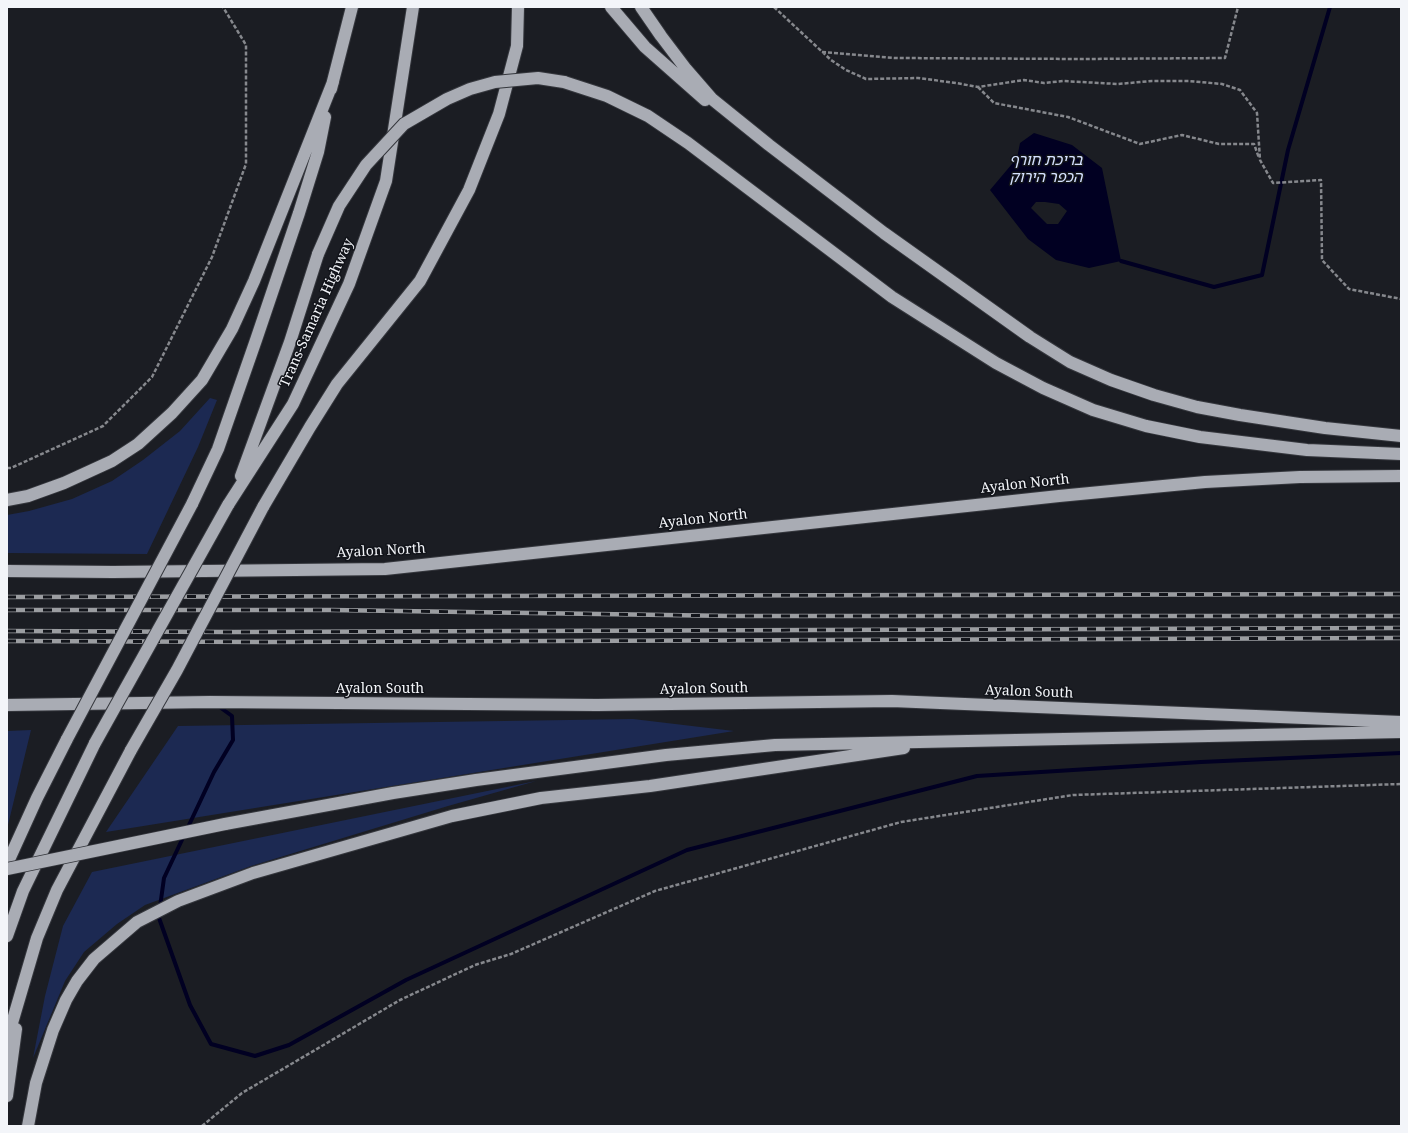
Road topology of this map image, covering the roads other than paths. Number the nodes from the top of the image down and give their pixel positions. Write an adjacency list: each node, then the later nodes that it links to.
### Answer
1 (352, 7): 6 (highway)
2 (413, 7): 12 (highway, Trans-Samaria Highway)
3 (518, 7): 21 (highway, bridge)
4 (611, 7): 7 (highway)
5 (641, 7): 7 (highway)
6 (333, 82): 11 (highway); 18 (highway, bridge)
7 (789, 160): 8 (highway)
8 (1401, 436)
9 (1401, 454): 12 (highway, bridge)
10 (1401, 476): 13 (highway, Ayalon North)
11 (7, 500)
12 (231, 501): 20 (highway, Trans-Samaria Highway, bridge)
13 (7, 571)
14 (7, 705): 15 (highway, Ayalon South)
15 (1401, 722)
16 (1401, 732): 17 (highway)
17 (956, 740): 19 (highway, bridge); 23 (highway)
18 (7, 864)
19 (7, 869)
20 (7, 936)
21 (22, 988): 22 (highway); 24 (highway)
22 (7, 1040)
23 (36, 1083): 25 (highway); 26 (highway)
24 (7, 1096)
25 (28, 1126)
26 (32, 1126)

